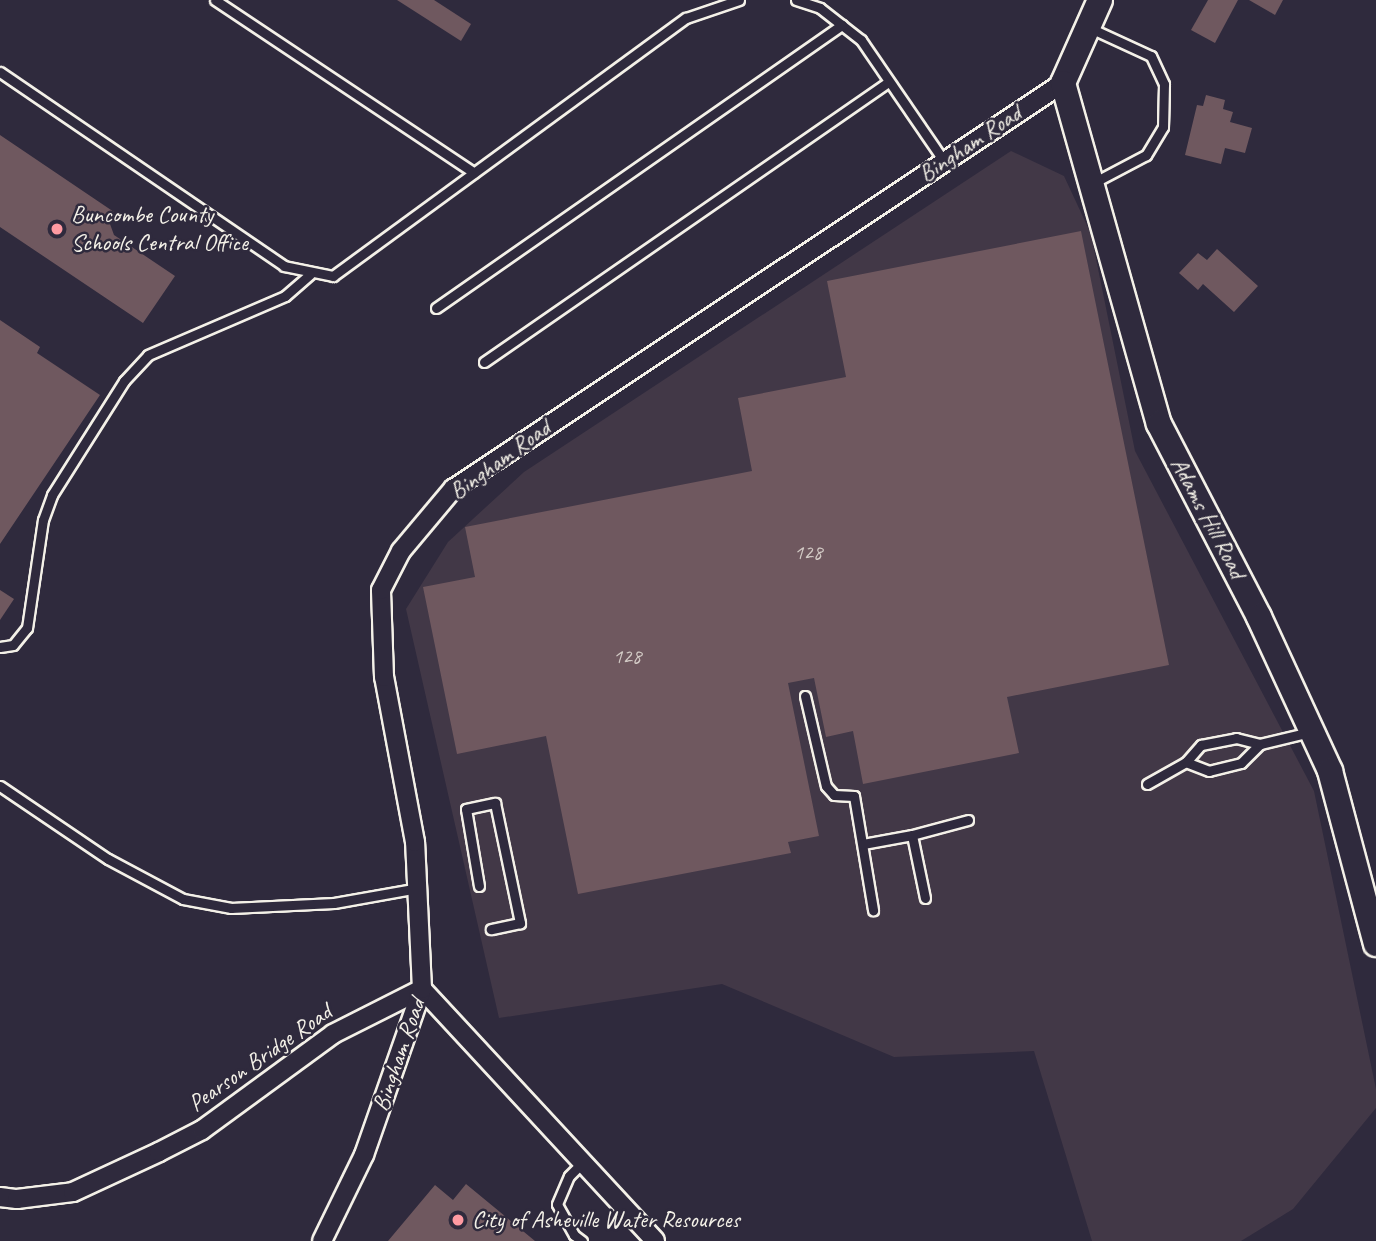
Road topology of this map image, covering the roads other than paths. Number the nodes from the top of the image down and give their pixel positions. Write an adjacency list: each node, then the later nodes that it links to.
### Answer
1 (215, 0): 11 (lane)
2 (739, 0): 11 (lane)
3 (796, 0): 5 (lane)
4 (1100, 0): 6 (street)
5 (842, 26): 8 (lane); 14 (lane)
6 (1088, 27): 9 (street); 12 (lane)
7 (0, 72): 13 (lane)
8 (888, 82): 10 (lane); 15 (lane)
9 (1063, 83): 10 (street, Bingham Road); 12 (street, Adams Hill Road)
10 (944, 161): 29 (street, Bingham Road)
11 (474, 173): 13 (lane)
12 (1092, 184): 18 (street, Adams Hill Road)
13 (310, 274): 16 (lane)
14 (436, 308)
15 (484, 362)
16 (0, 647)
17 (805, 696): 25 (lane)
18 (1312, 731): 19 (lane); 26 (street, Adams Hill Road)
19 (1260, 744): 20 (lane); 20 (lane)
20 (1186, 762): 21 (lane)
21 (1147, 784)
22 (0, 786): 29 (lane)
23 (968, 820): 24 (lane)
24 (912, 835): 25 (lane); 30 (lane)
25 (863, 844): 31 (lane)
26 (1354, 864): 27 (street); 33 (street, Adams Hill Road)
27 (1376, 881)
28 (479, 886): 32 (lane)
29 (418, 888): 34 (street, Bingham Road)
30 (925, 898)
31 (873, 910)
32 (491, 929)
33 (1376, 944)
34 (422, 989): 35 (street); 36 (street, Pearson Bridge Road); 37 (street, Bingham Road)
35 (582, 1163): 38 (lane); 39 (street)
36 (0, 1197)
37 (322, 1241)
38 (582, 1241)
39 (655, 1241)

